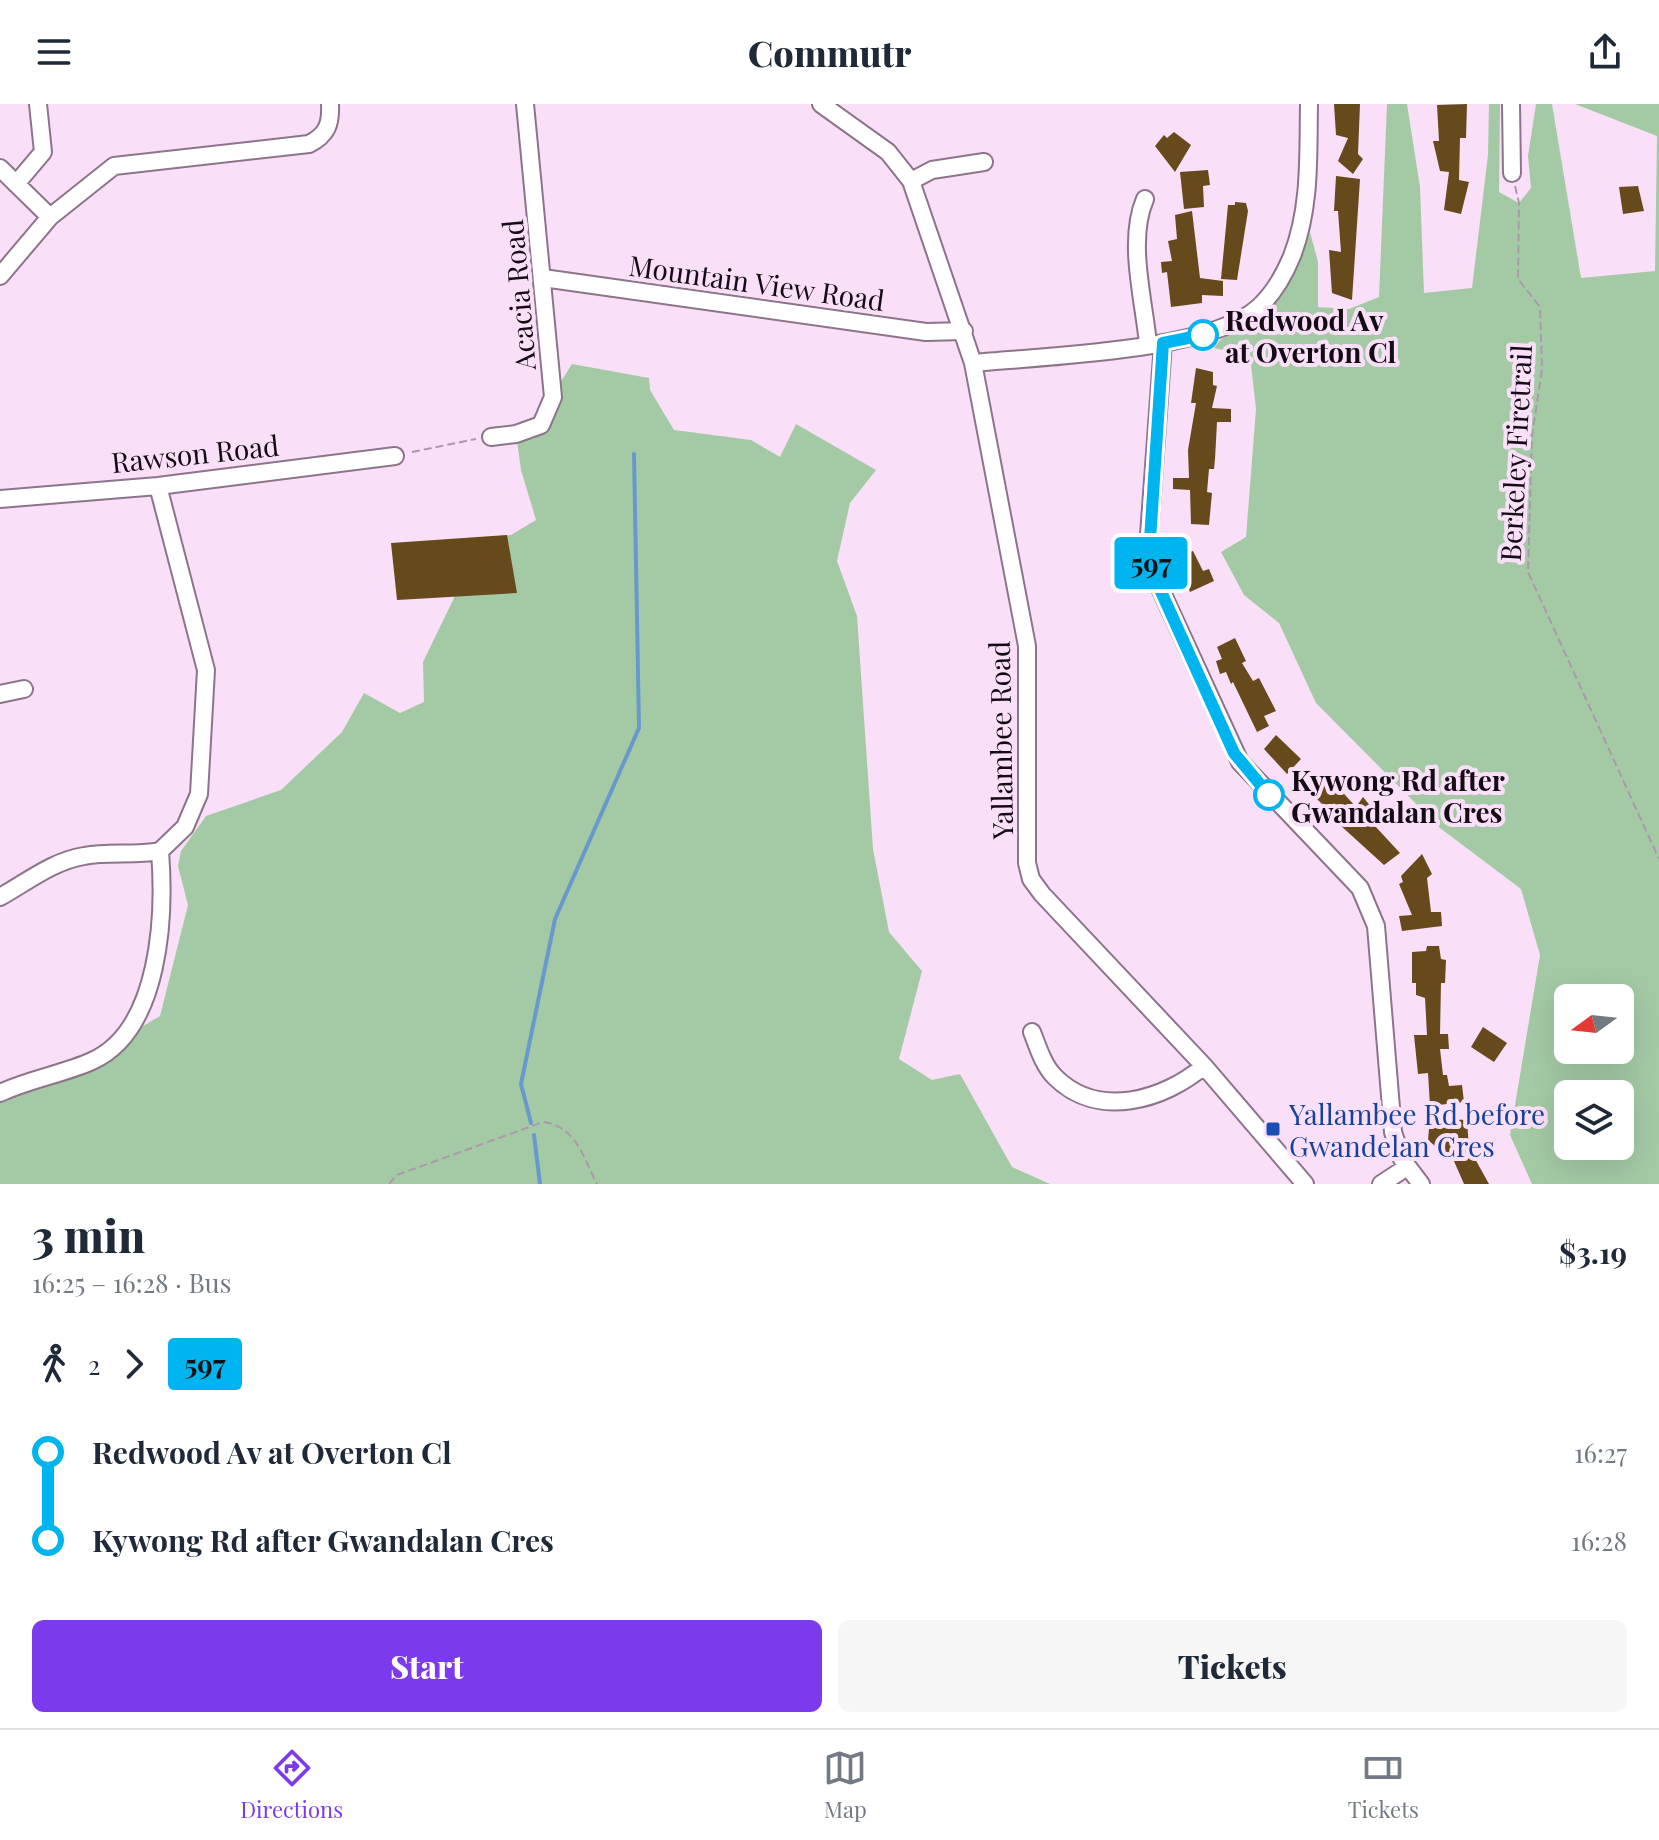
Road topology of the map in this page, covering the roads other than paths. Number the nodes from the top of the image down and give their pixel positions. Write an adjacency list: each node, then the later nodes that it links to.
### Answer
1 (38, 104): 11 (street)
2 (330, 104): 13 (street)
3 (525, 104): 15 (street, Acacia Road)
4 (821, 104): 10 (street, Yallambee Road)
5 (1309, 104): 17 (street)
6 (1511, 104): 9 (street)
7 (984, 162): 10 (street)
8 (0, 168): 11 (street)
9 (1512, 173)
10 (911, 181): 16 (street, Yallambee Road)
11 (16, 184): 13 (street)
12 (1145, 199): 17 (street)
13 (50, 217): 14 (street)
14 (0, 276)
15 (543, 278): 16 (street, Mountain View Road); 19 (street, Acacia Road)
16 (964, 331): 18 (street, Yallambee Road)
17 (1156, 344): 18 (street); 30 (street)
18 (973, 363): 28 (street, Yallambee Road)
19 (491, 437)
20 (395, 456): 21 (street, Rawson Road)
21 (158, 486): 22 (street, Rawson Road); 25 (street)
22 (0, 499)
23 (24, 689): 24 (street)
24 (0, 694)
25 (160, 851): 26 (street); 29 (street)
26 (0, 897)
27 (1032, 1032): 28 (street)
28 (1204, 1066): 31 (street, Yallambee Road)
29 (0, 1093)
30 (1407, 1167): 32 (street); 33 (street)
31 (1305, 1184)
32 (1381, 1184)
33 (1421, 1184)

